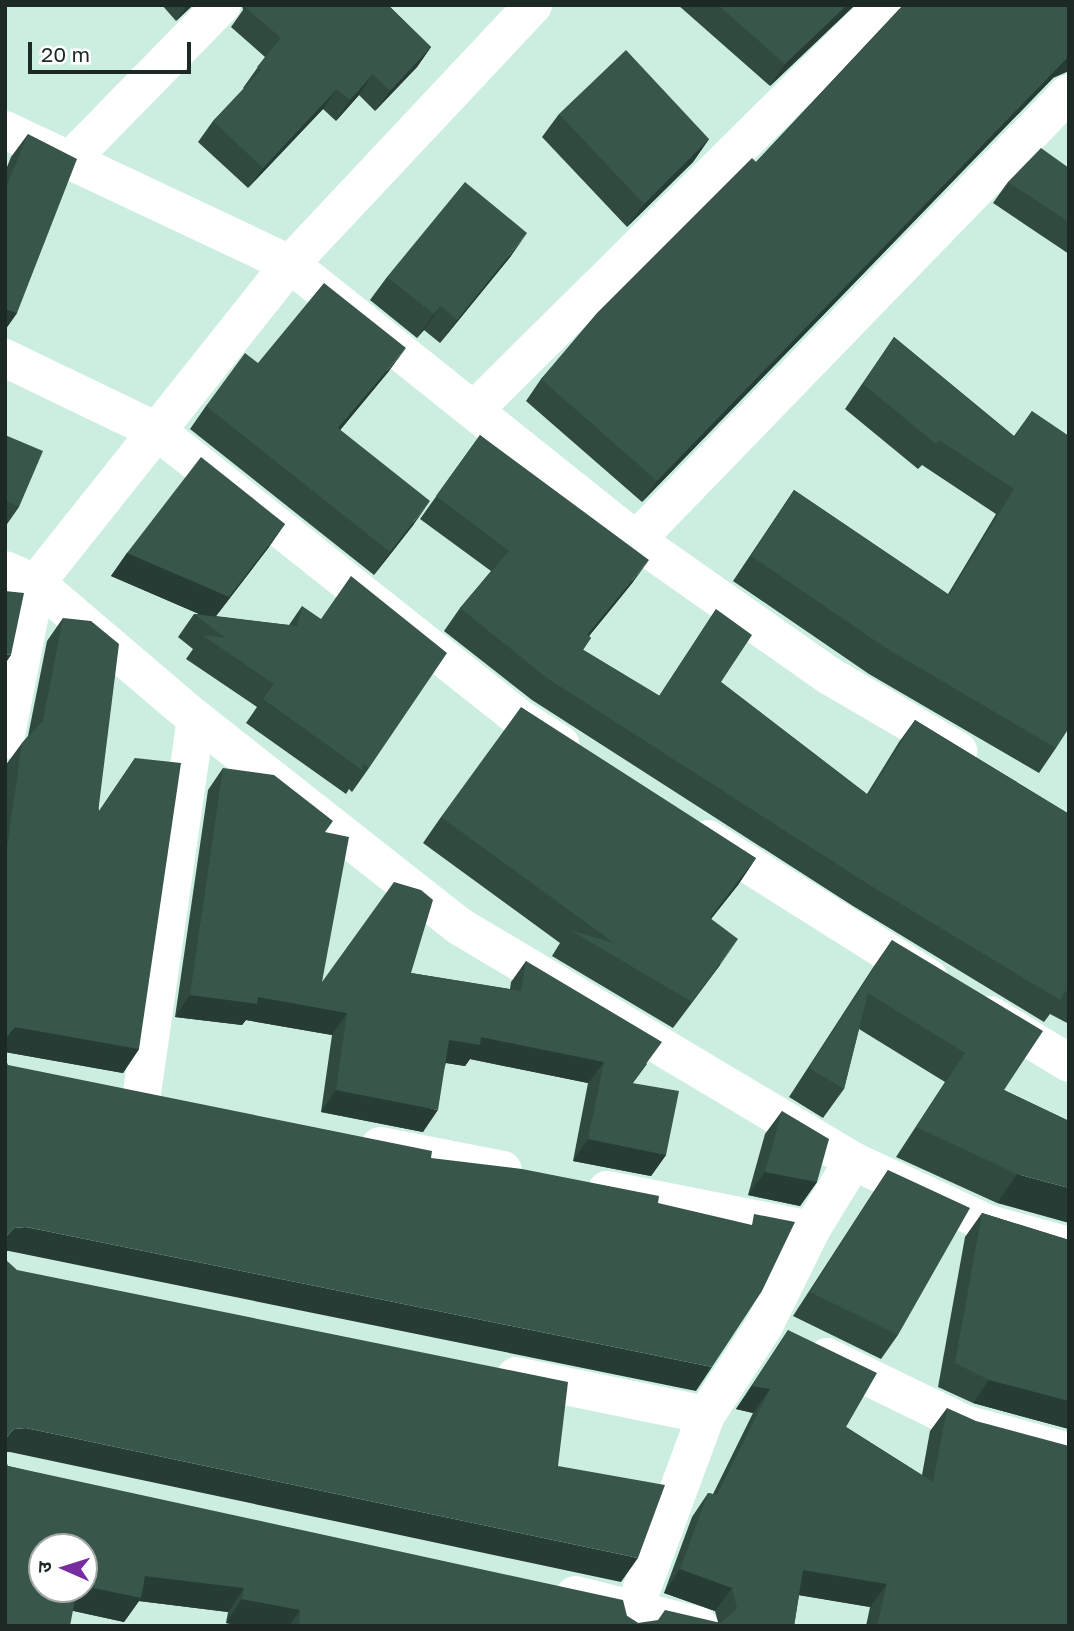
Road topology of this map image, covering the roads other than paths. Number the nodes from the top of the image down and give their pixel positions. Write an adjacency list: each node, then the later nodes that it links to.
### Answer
1 (222, 5): 6 (street)
2 (533, 5): 7 (street)
3 (883, 5): 9 (street)
4 (1069, 93): 11 (street)
5 (5, 130): 6 (street)
6 (68, 162): 7 (street)
7 (290, 264): 9 (street); 10 (street)
8 (5, 358): 10 (street)
9 (474, 410): 11 (street)
10 (157, 431): 12 (street); 15 (street)
11 (636, 540): 16 (street)
12 (20, 576): 13 (street); 14 (street)
13 (196, 719): 20 (street); 23 (street)
14 (5, 740)
15 (588, 762)
16 (984, 767)
17 (680, 821): 18 (street)
18 (1069, 1063)
19 (100, 1091): 20 (street)
20 (141, 1100): 21 (street)
21 (182, 1108)
22 (346, 1140): 24 (street)
23 (853, 1161): 24 (street); 25 (street)
24 (811, 1230): 26 (street)
25 (1069, 1246)
26 (764, 1326): 28 (street); 29 (street)
27 (477, 1368): 28 (street)
28 (706, 1415): 31 (street)
29 (1069, 1452)
30 (537, 1587): 31 (street)
31 (631, 1617): 32 (street)
32 (699, 1626)

